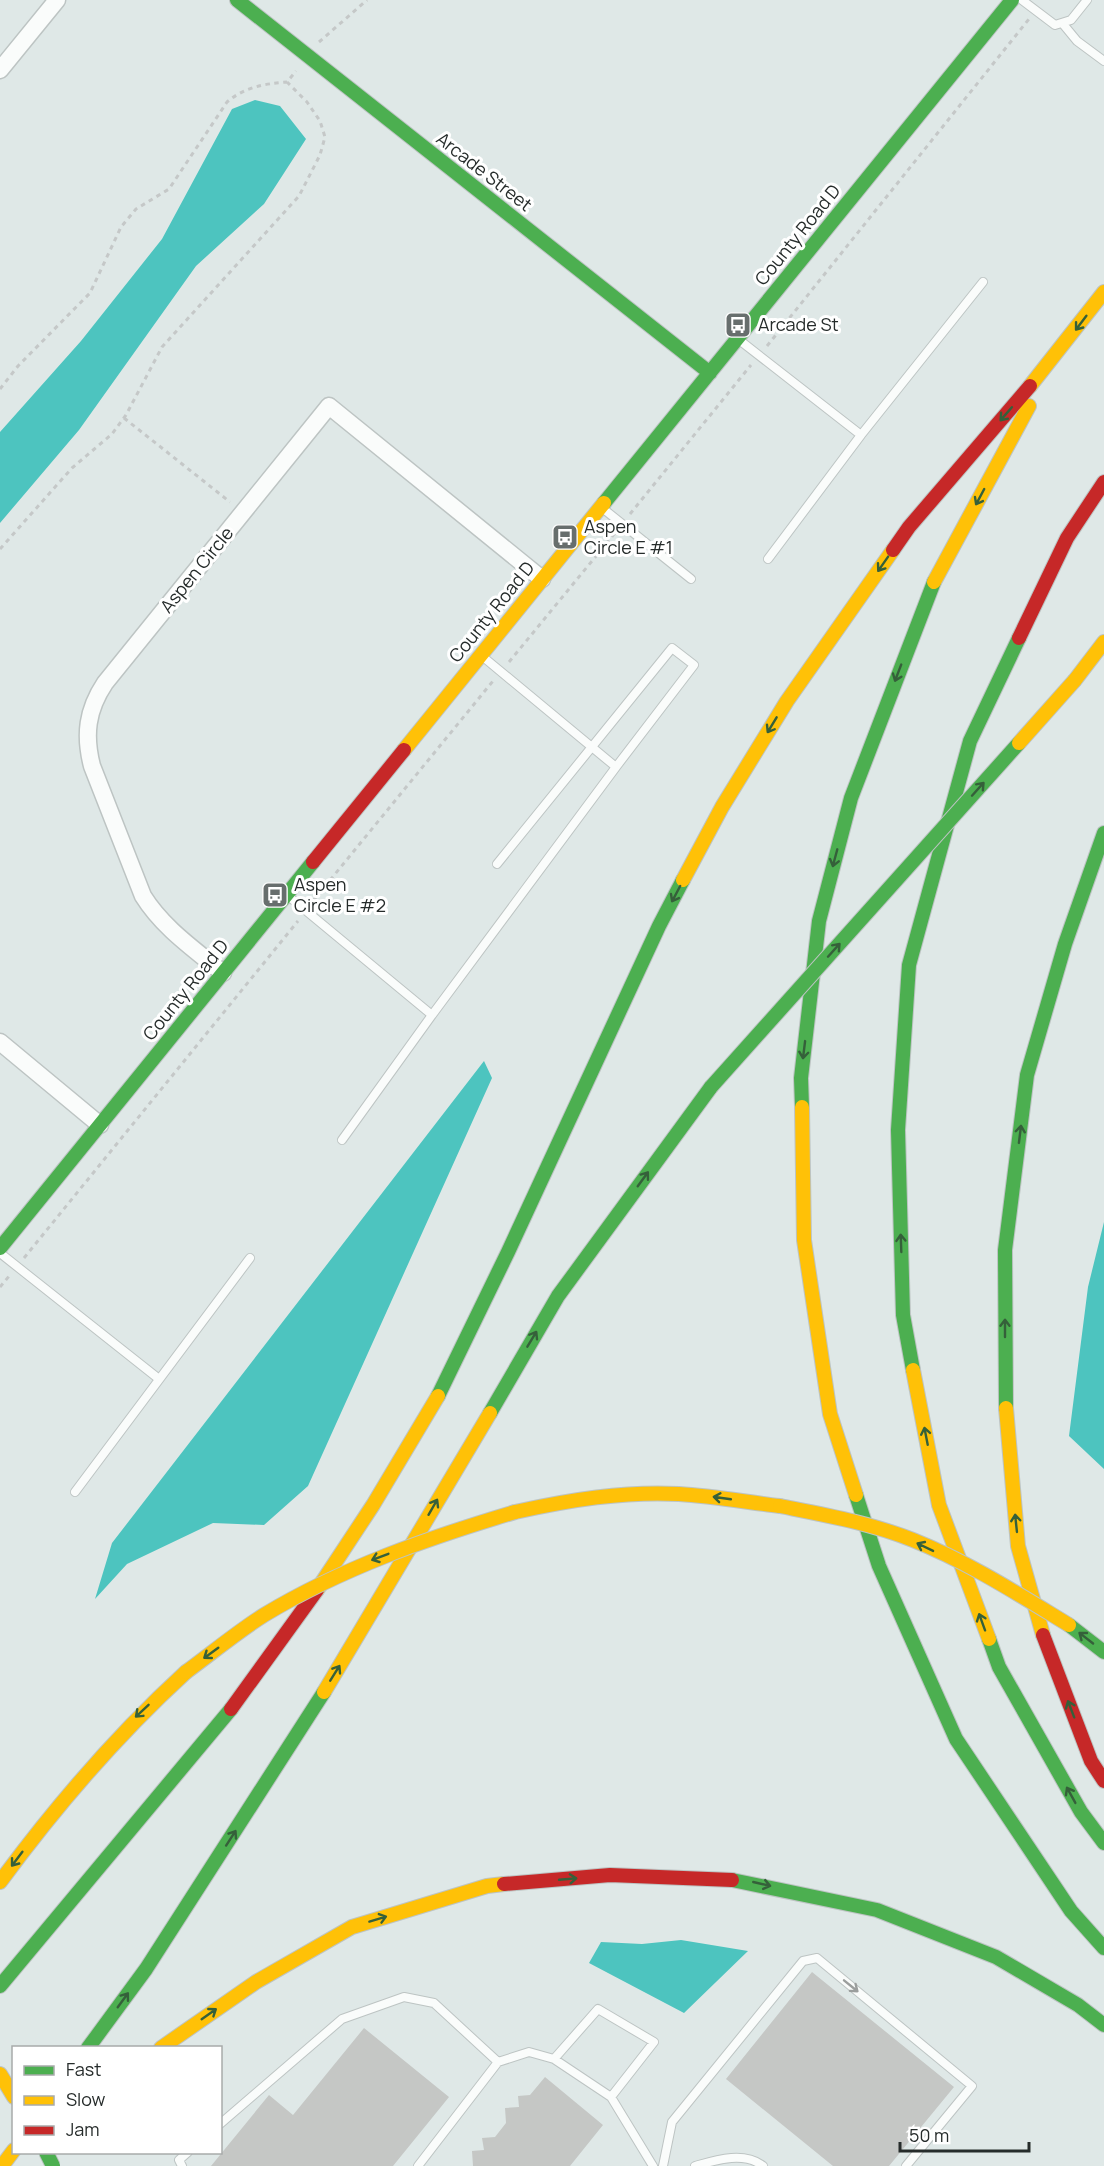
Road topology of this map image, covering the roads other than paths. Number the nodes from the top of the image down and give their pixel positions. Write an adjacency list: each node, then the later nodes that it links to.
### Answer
1 (57, 0): 8 (street)
2 (237, 0): 13 (main road, Arcade Street)
3 (1012, 0): 11 (main road, County Road D)
4 (1022, 0): 6 (lane)
5 (1087, 0): 6 (lane)
6 (1063, 24): 7 (lane)
7 (1104, 61)
8 (0, 70)
9 (983, 282): 14 (lane)
10 (1104, 292): 12 (main road, one-way to 12)
11 (738, 338): 13 (main road, County Road D); 14 (lane)
12 (1058, 353): 41 (main road, one-way to 41); 42 (main road, one-way to 42)
13 (710, 373): 16 (main road, County Road D)
14 (861, 435): 17 (lane)
15 (1104, 482): 39 (main road, one-way to 15)
16 (601, 507): 18 (main road, County Road D); 19 (lane)
17 (768, 559)
18 (543, 579): 21 (main road, County Road D); 27 (street, Aspen Circle)
19 (691, 579)
20 (1104, 642): 44 (main road, one-way to 20, bridge)
21 (481, 655): 22 (lane); 26 (main road, County Road D)
22 (593, 748): 23 (lane); 23 (lane); 25 (lane)
23 (616, 767): 28 (lane)
24 (1104, 832): 38 (main road, one-way to 24)
25 (497, 864)
26 (286, 895): 27 (main road, County Road D); 28 (lane)
27 (223, 973): 30 (main road, County Road D)
28 (432, 1015): 31 (lane)
29 (0, 1042): 30 (street)
30 (100, 1125): 32 (main road, County Road D)
31 (342, 1140)
32 (0, 1248)
33 (0, 1253): 35 (lane)
34 (250, 1257): 35 (lane)
35 (159, 1379): 36 (lane)
36 (75, 1492)
37 (1104, 1652): 40 (main road, one-way to 40, bridge)
38 (1104, 1781)
39 (1104, 1843)
40 (0, 1882)
41 (1104, 1948)
42 (0, 1986)
43 (1104, 2025): 45 (main road, one-way to 43)
44 (89, 2046)
45 (164, 2046)
46 (554, 2059): 47 (lane); 50 (lane); 50 (lane)
47 (498, 2062): 51 (lane); 58 (lane)
48 (0, 2074): 49 (main road)
49 (12, 2094)
50 (611, 2097): 59 (lane)
51 (222, 2122)
52 (12, 2153): 55 (main road)
53 (54, 2154): 56 (main road)
54 (186, 2154): 57 (lane)
55 (2, 2166)
56 (43, 2166)
57 (182, 2166)
58 (418, 2166)
59 (653, 2166)
60 (663, 2166): 63 (lane, one-way to 63)
61 (695, 2166): 62 (lane)
62 (763, 2166)
63 (906, 2166)

